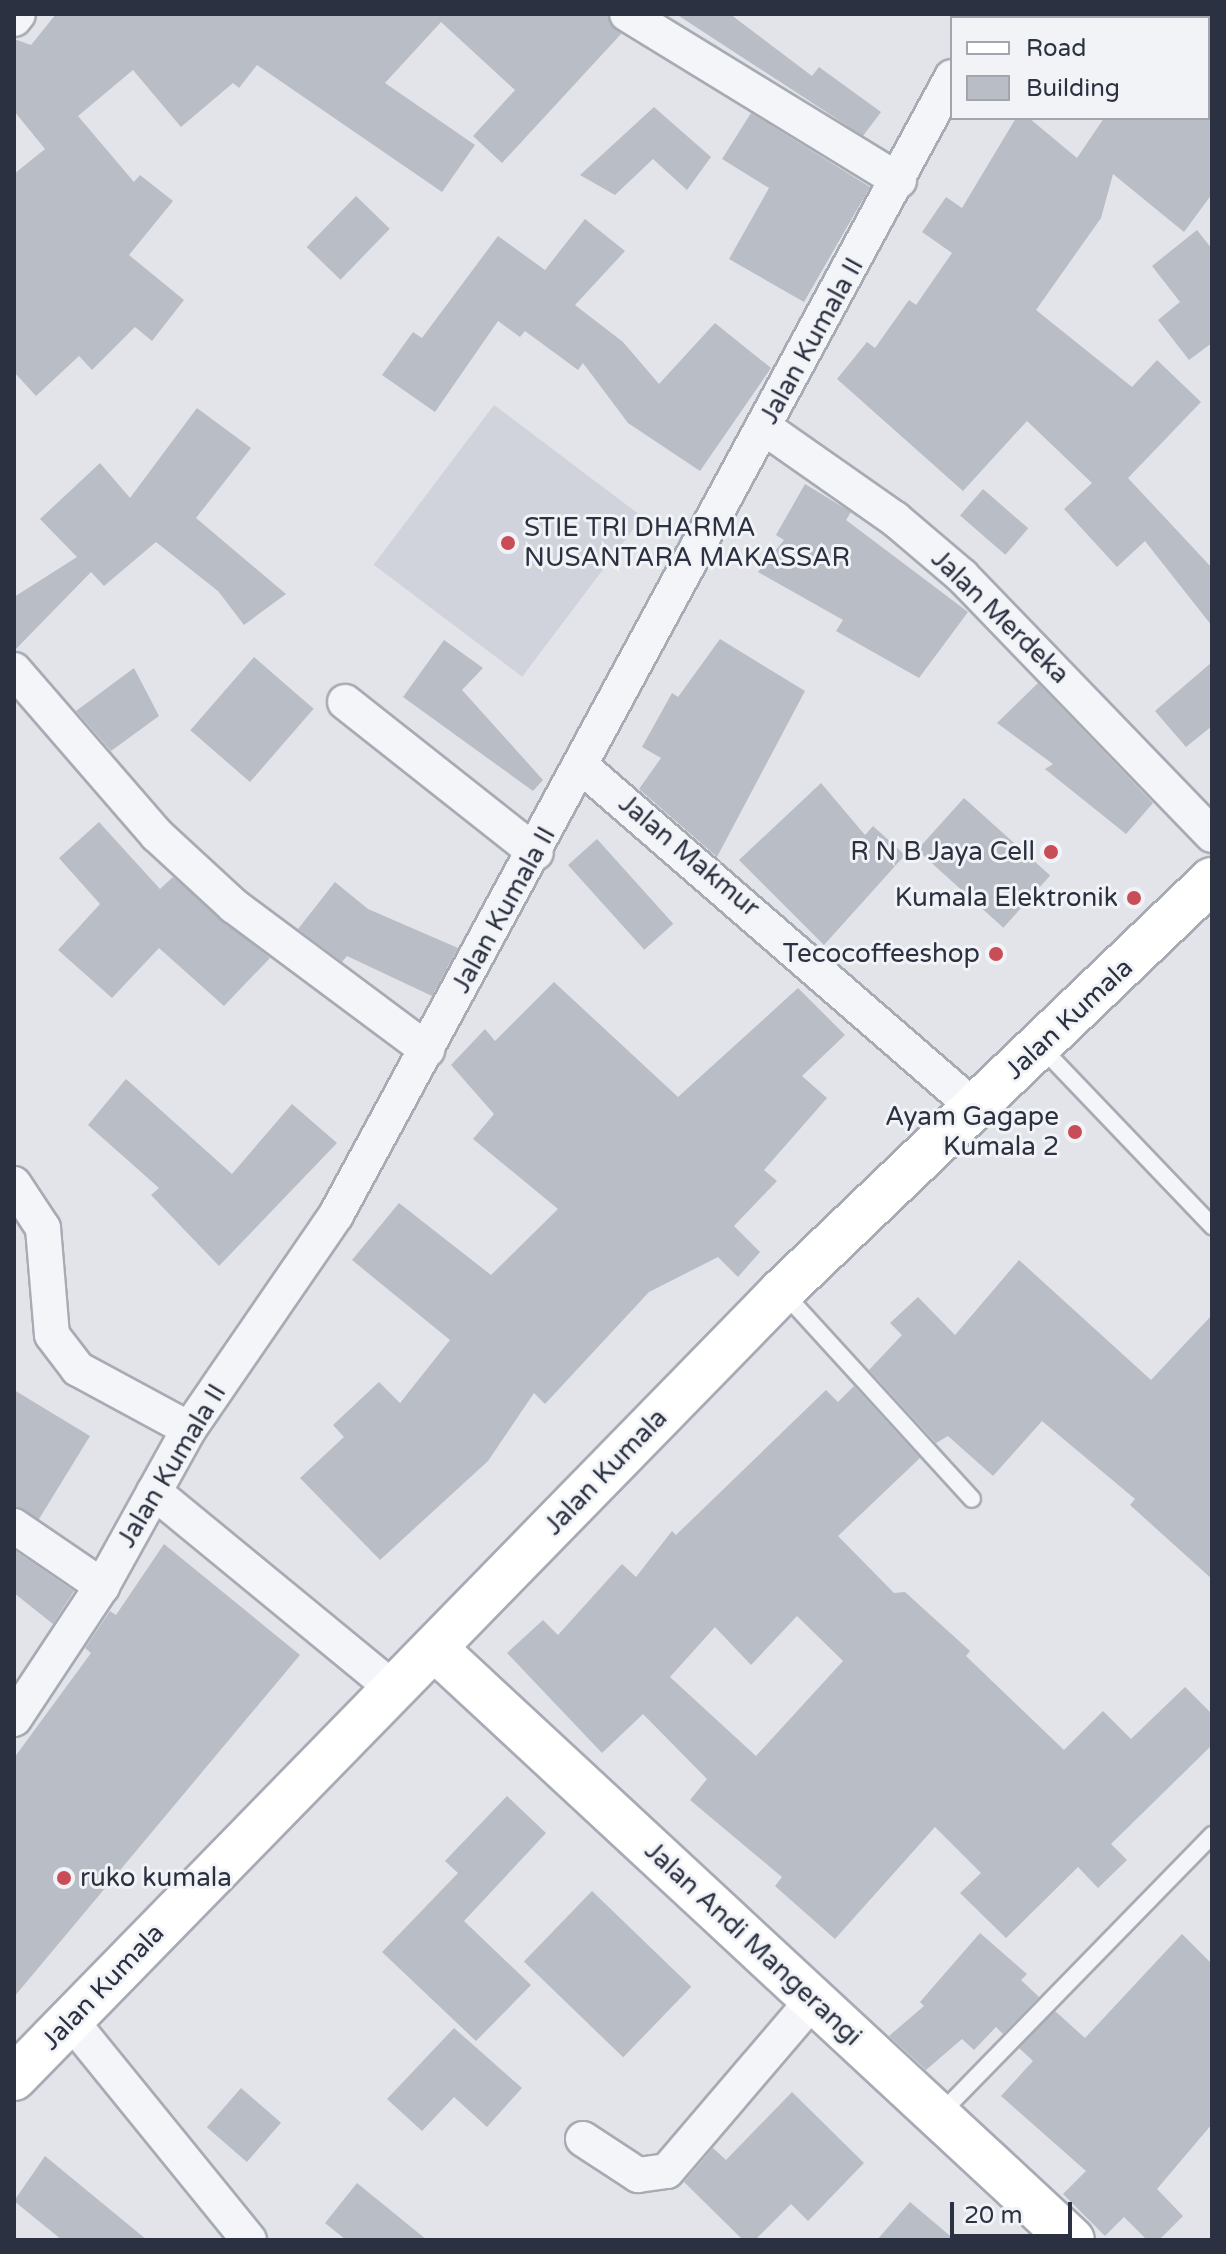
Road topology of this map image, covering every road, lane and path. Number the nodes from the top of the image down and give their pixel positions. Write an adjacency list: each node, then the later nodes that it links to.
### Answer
1 (18, 14): 3 (street)
2 (627, 14): 5 (street)
3 (14, 19)
4 (950, 81): 5 (street, Jalan Kumala II)
5 (899, 181): 6 (street, Jalan Kumala II)
6 (765, 428): 9 (street, Jalan Kumala II); 10 (street, Jalan Merdeka)
7 (14, 670): 14 (street)
8 (345, 702): 11 (street)
9 (581, 766): 11 (street, Jalan Kumala II); 15 (street, Jalan Makmur)
10 (1212, 835)
11 (536, 853): 14 (street, Jalan Kumala II)
12 (1212, 880): 13 (main road, Jalan Kumala)
13 (1041, 1047): 15 (main road, Jalan Kumala); 17 (lane)
14 (427, 1050): 19 (street, Jalan Kumala II)
15 (974, 1107): 18 (main road, Jalan Kumala)
16 (14, 1184): 19 (street)
17 (1212, 1226)
18 (782, 1291): 21 (lane); 24 (main road, Jalan Kumala)
19 (189, 1429): 20 (street, Jalan Kumala II)
20 (154, 1492): 23 (street, Jalan Kumala II); 25 (street)
21 (972, 1499)
22 (14, 1526): 23 (street)
23 (102, 1586): 26 (street, Jalan Kumala II)
24 (434, 1648): 25 (main road, Jalan Kumala); 28 (main road, Jalan Andi Mangerangi)
25 (394, 1689): 29 (main road, Jalan Kumala)
26 (14, 1719)
27 (1212, 1835): 31 (lane)
28 (813, 2000): 31 (main road, Jalan Andi Mangerangi); 32 (street)
29 (71, 2021): 30 (main road, Jalan Kumala); 33 (street)
30 (14, 2078)
31 (938, 2116): 34 (main road, Jalan Andi Mangerangi)
32 (583, 2139)
33 (249, 2240)
34 (1072, 2240)

